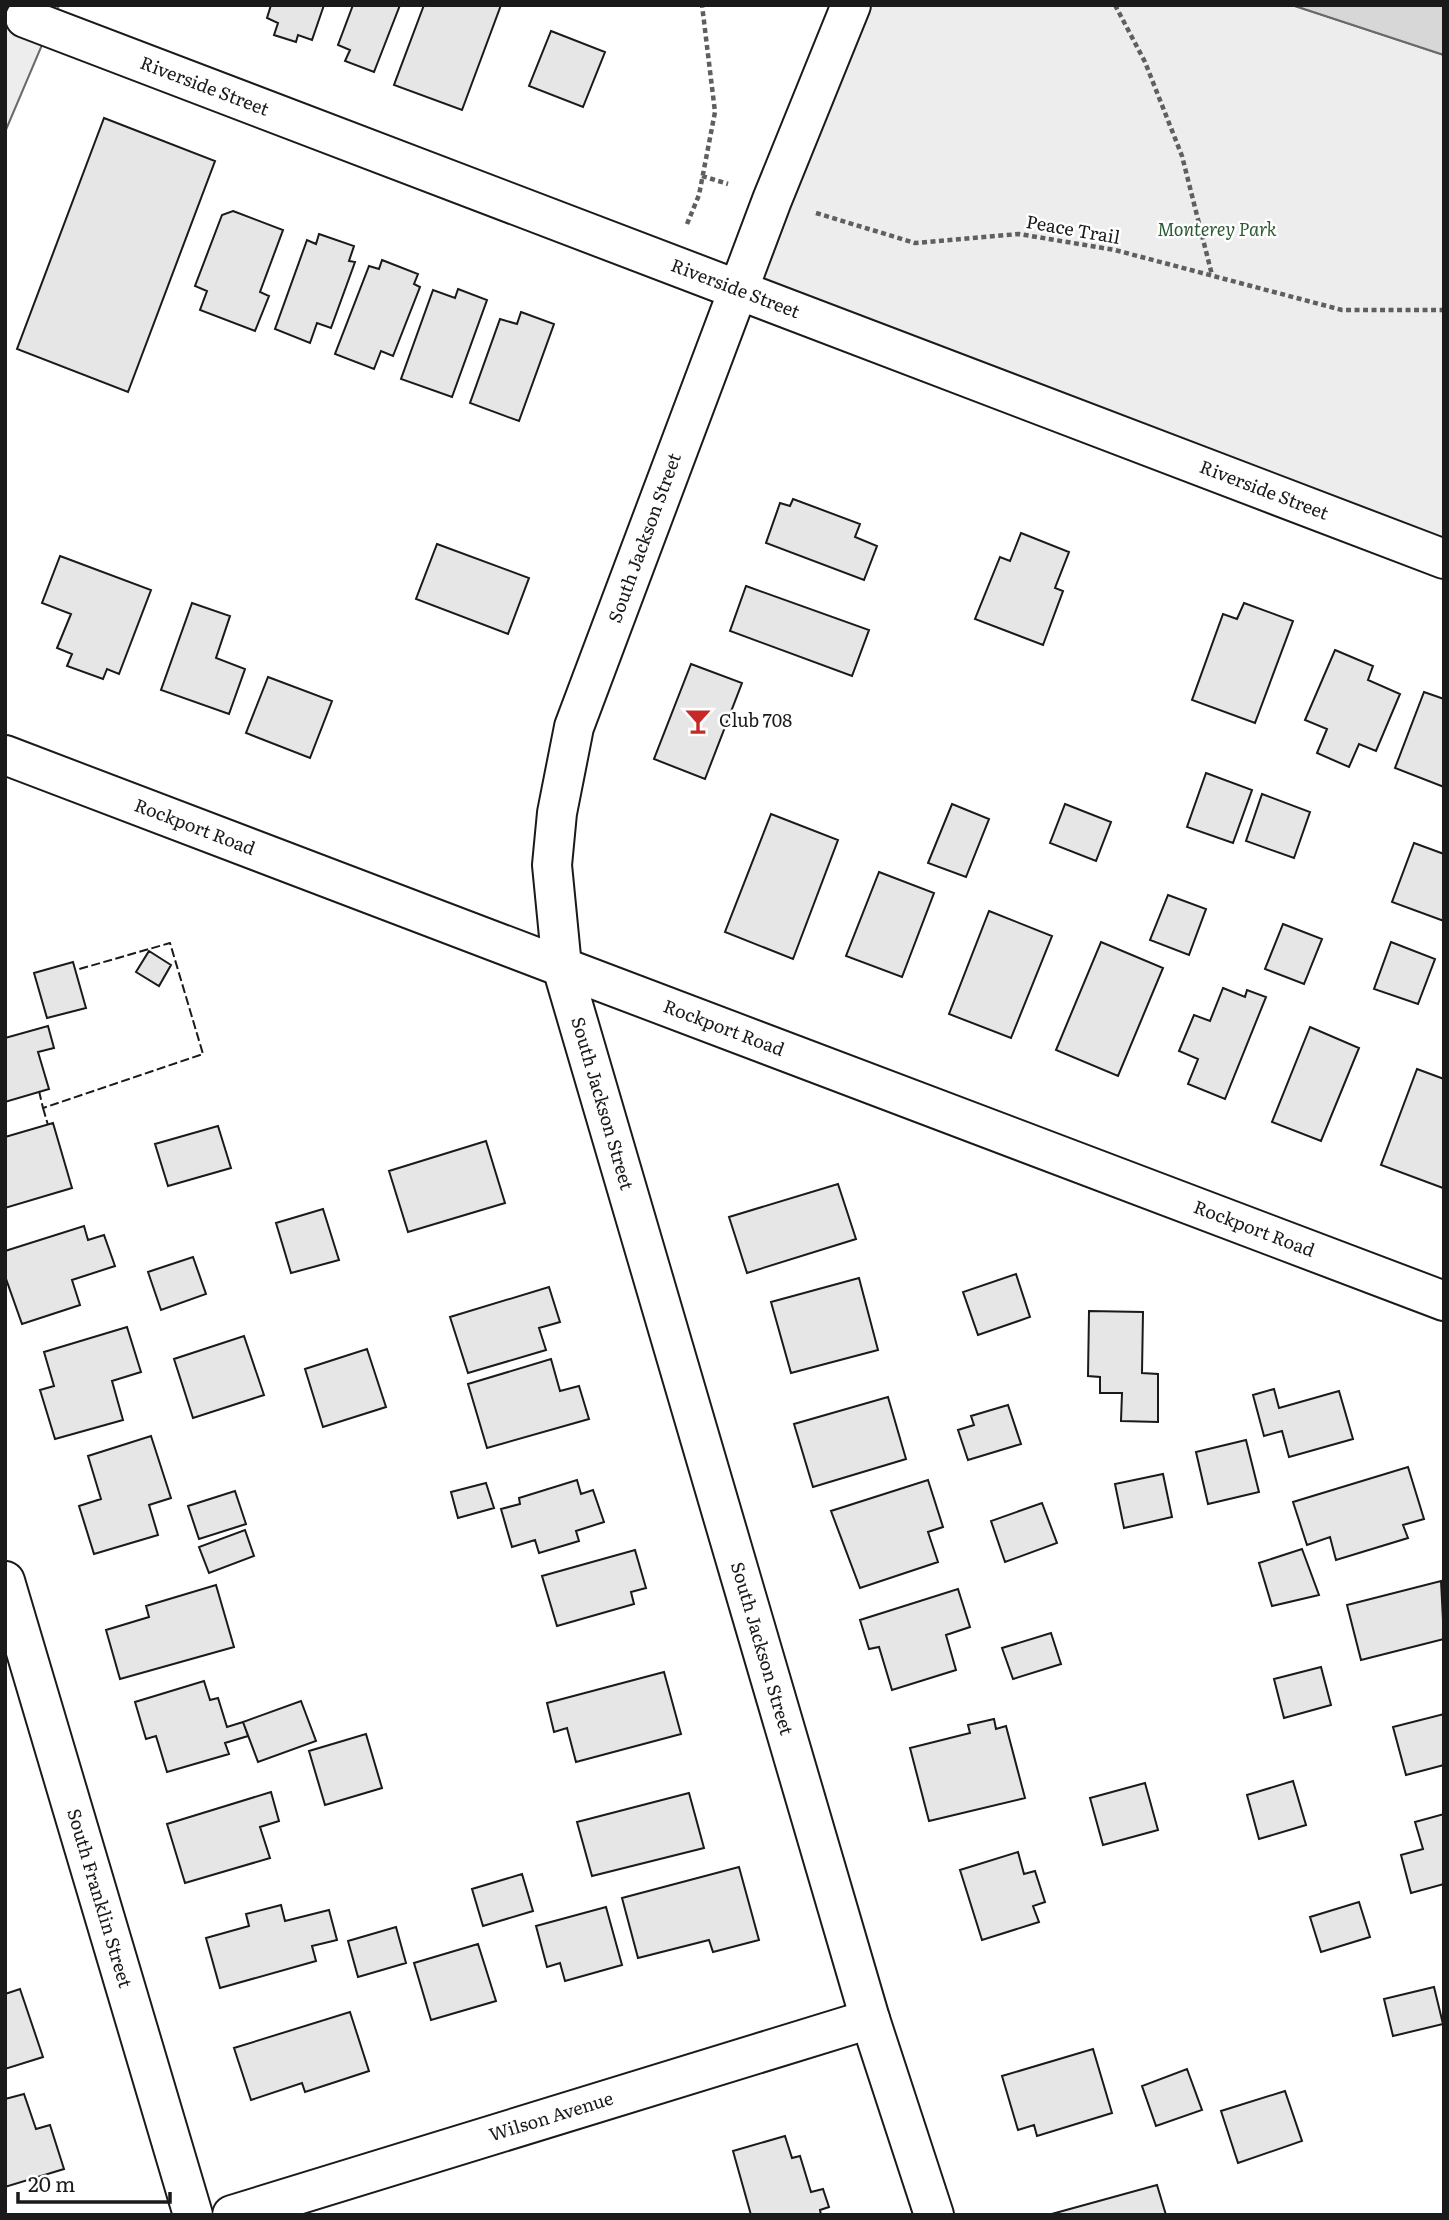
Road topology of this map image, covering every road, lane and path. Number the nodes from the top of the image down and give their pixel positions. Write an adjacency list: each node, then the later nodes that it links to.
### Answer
1 (702, 5): 5 (path)
2 (851, 5): 6 (street, South Jackson Street)
3 (1115, 5): 8 (path)
4 (25, 19): 7 (street, Riverside Street)
5 (702, 176): 6 (path, Peace Trail); 7 (path)
6 (772, 200): 8 (path, Peace Trail); 9 (street, South Jackson Street)
7 (670, 263): 9 (street, Riverside Street)
8 (1212, 275): 10 (path, Peace Trail)
9 (738, 289): 11 (street, Riverside Street); 13 (street, South Jackson Street)
10 (1444, 310)
11 (1444, 559)
12 (5, 755): 13 (street, Rockport Road)
13 (562, 967): 14 (street, Rockport Road); 16 (street, South Jackson Street)
14 (1444, 1301)
15 (5, 1581): 17 (street, South Franklin Street)
16 (870, 2019): 18 (street, Wilson Avenue); 19 (street, South Jackson Street)
17 (193, 2215)
18 (232, 2215)
19 (934, 2215)

